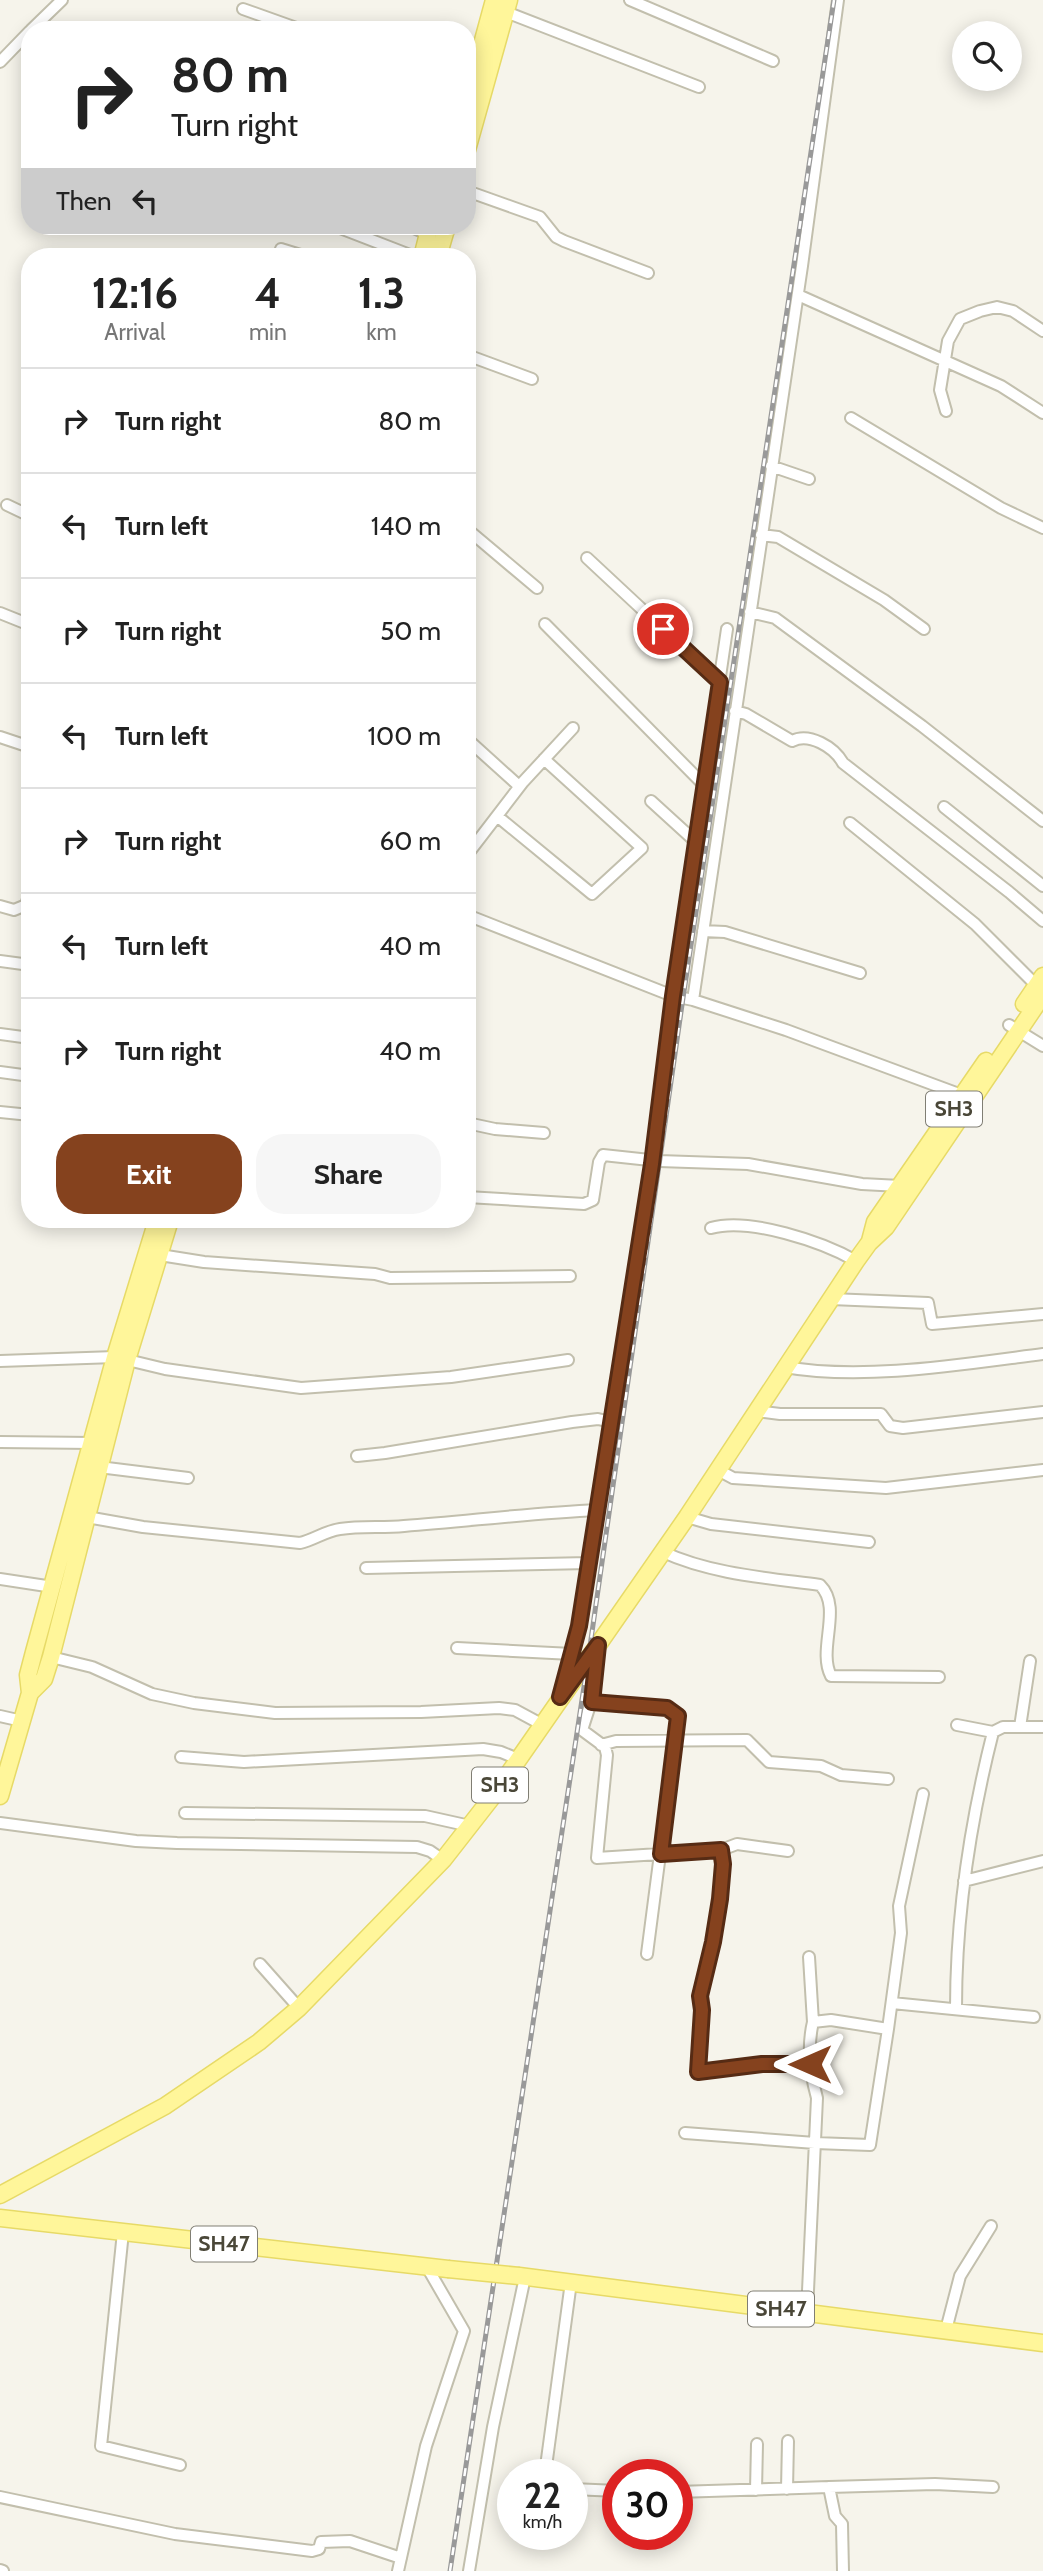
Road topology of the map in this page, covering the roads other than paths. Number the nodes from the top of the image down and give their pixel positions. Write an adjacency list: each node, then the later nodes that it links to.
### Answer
1 (62, 0): 7 (street)
2 (494, 0): 12 (main road)
3 (630, 0): 10 (street)
4 (838, 0): 19 (street)
5 (508, 6): 13 (street); 14 (main road)
6 (243, 9): 8 (street)
7 (40, 21)
8 (277, 21)
9 (21, 40): 11 (street)
10 (773, 61)
11 (0, 62)
12 (476, 64)
13 (699, 87)
14 (476, 118)
15 (476, 194): 18 (street)
16 (358, 235): 17 (street)
17 (392, 248)
18 (648, 273)
19 (798, 295): 22 (street); 27 (street)
20 (1043, 331): 22 (street)
21 (476, 358): 23 (street)
22 (946, 362): 24 (street); 25 (street)
23 (532, 379)
24 (946, 411)
25 (1043, 413)
26 (851, 418): 31 (street)
27 (771, 466): 28 (street); 32 (street)
28 (809, 479)
29 (7, 505): 30 (street)
30 (21, 512)
31 (1043, 528)
32 (761, 535): 36 (street); 40 (street)
33 (476, 536): 35 (street)
34 (587, 558): 42 (street)
35 (537, 587)
36 (750, 612): 43 (street); 54 (street)
37 (0, 613): 38 (street)
38 (21, 621)
39 (545, 624): 50 (street)
40 (924, 628)
41 (727, 629): 42 (street)
42 (720, 682): 50 (street)
43 (735, 711): 62 (street); 63 (street)
44 (573, 728): 48 (street)
45 (0, 737): 46 (street)
46 (21, 744)
47 (476, 747): 49 (street)
48 (544, 759): 49 (street); 53 (street)
49 (519, 786): 53 (street)
50 (705, 786): 56 (street)
51 (651, 801): 56 (street)
52 (944, 807): 58 (street)
53 (497, 816): 57 (street)
54 (1043, 821)
55 (850, 823): 67 (street)
56 (696, 842): 68 (street)
57 (476, 843)
58 (1043, 887)
59 (0, 905): 60 (street)
60 (21, 907)
61 (476, 919): 68 (street)
62 (1043, 921)
63 (703, 931): 66 (street); 69 (street)
64 (0, 961): 65 (street)
65 (21, 964)
66 (860, 973)
67 (1041, 985): 70 (main road, SH3)
68 (673, 996): 69 (street); 81 (street)
69 (693, 1000): 76 (street)
70 (1014, 1028): 73 (street); 76 (main road, SH3)
71 (0, 1034): 72 (street)
72 (21, 1037)
73 (1043, 1046)
74 (0, 1072): 75 (street)
75 (21, 1075)
76 (968, 1098): 82 (main road, SH3); 87 (main road, SH3)
77 (0, 1112): 78 (street)
78 (21, 1114)
79 (476, 1125): 80 (street)
80 (544, 1133)
81 (652, 1160): 82 (street); 83 (street); 100 (street)
82 (900, 1186): 87 (main road, SH3)
83 (476, 1198)
84 (155, 1228): 94 (main road)
85 (168, 1228): 88 (main road)
86 (711, 1228): 89 (street)
87 (869, 1244): 89 (main road, SH3)
88 (160, 1255): 90 (street); 94 (main road)
89 (856, 1261): 91 (main road, SH3)
90 (570, 1276)
91 (831, 1299): 92 (street); 97 (main road, SH3)
92 (1043, 1314)
93 (1043, 1354): 97 (street)
94 (121, 1359): 95 (street); 96 (street); 102 (main road); 104 (main road)
95 (568, 1360)
96 (0, 1361)
97 (785, 1367): 98 (main road, SH3)
98 (756, 1411): 99 (street); 105 (main road, SH3)
99 (1043, 1412)
100 (611, 1422): 103 (street); 108 (street)
101 (0, 1442): 102 (street)
102 (93, 1443): 109 (main road)
103 (357, 1455)
104 (99, 1466): 107 (street); 109 (main road)
105 (718, 1470): 106 (street); 110 (main road, SH3)
106 (1043, 1470)
107 (188, 1478)
108 (597, 1510): 109 (street); 113 (street)
109 (81, 1516): 116 (main road); 120 (main road)
110 (687, 1517): 111 (street); 112 (main road, SH3)
111 (869, 1542)
112 (663, 1552): 117 (main road, SH3); 122 (street)
113 (588, 1563): 114 (street); 119 (street)
114 (366, 1568)
115 (0, 1579): 116 (street)
116 (53, 1587): 123 (main road)
117 (598, 1645): 124 (main road, SH3); 125 (street)
118 (457, 1648): 119 (street)
119 (572, 1654): 124 (street)
120 (51, 1657): 123 (main road); 128 (street)
121 (1030, 1661): 130 (street)
122 (939, 1677)
123 (30, 1693): 127 (main road)
124 (560, 1697): 128 (main road, SH3)
125 (592, 1702): 133 (street); 134 (street)
126 (0, 1716): 127 (street)
127 (22, 1721): 139 (main road)
128 (541, 1724): 136 (main road, SH3)
129 (957, 1725): 132 (street)
130 (1020, 1727): 131 (street); 132 (street)
131 (1043, 1727)
132 (993, 1732): 148 (street)
133 (676, 1741): 134 (street); 137 (street); 145 (street)
134 (601, 1745): 145 (street)
135 (181, 1757): 136 (street)
136 (518, 1759): 142 (main road, SH3)
137 (888, 1779)
138 (923, 1794): 152 (street)
139 (0, 1796)
140 (185, 1813): 142 (street)
141 (0, 1823): 146 (street)
142 (470, 1826): 146 (main road, SH3)
143 (721, 1850): 144 (street); 145 (street); 158 (street)
144 (788, 1851)
145 (661, 1854): 149 (street)
146 (443, 1860): 153 (main road, SH3)
147 (1043, 1861): 148 (street)
148 (964, 1881): 154 (street)
149 (647, 1954)
150 (809, 1956): 156 (street)
151 (260, 1964): 153 (street)
152 (892, 2003): 154 (street); 157 (street)
153 (299, 2008): 161 (main road, SH3)
154 (956, 2008): 155 (street)
155 (1034, 2017)
156 (813, 2022): 157 (street); 158 (street)
157 (888, 2029): 160 (street)
158 (810, 2064): 160 (street)
159 (685, 2133): 160 (street)
160 (815, 2143): 168 (street)
161 (0, 2195)
162 (0, 2218): 164 (main road, SH47)
163 (991, 2226): 169 (street)
164 (123, 2232): 165 (main road, SH47); 174 (street)
165 (427, 2267): 166 (main road, SH47, bridge); 181 (street)
166 (522, 2276): 167 (main road, SH47); 183 (street)
167 (571, 2282): 168 (main road, SH47); 173 (street)
168 (807, 2312): 169 (main road, SH47)
169 (946, 2330): 170 (main road, SH47)
170 (1043, 2343)
171 (788, 2441): 177 (street)
172 (757, 2444): 178 (street)
173 (547, 2459)
174 (180, 2465)
175 (829, 2487): 176 (street); 177 (street); 184 (street)
176 (993, 2487)
177 (786, 2489): 178 (street)
178 (756, 2490): 179 (street)
179 (693, 2492)
180 (0, 2497): 181 (street)
181 (401, 2558): 182 (street)
182 (398, 2571)
183 (469, 2571)
184 (843, 2571)

